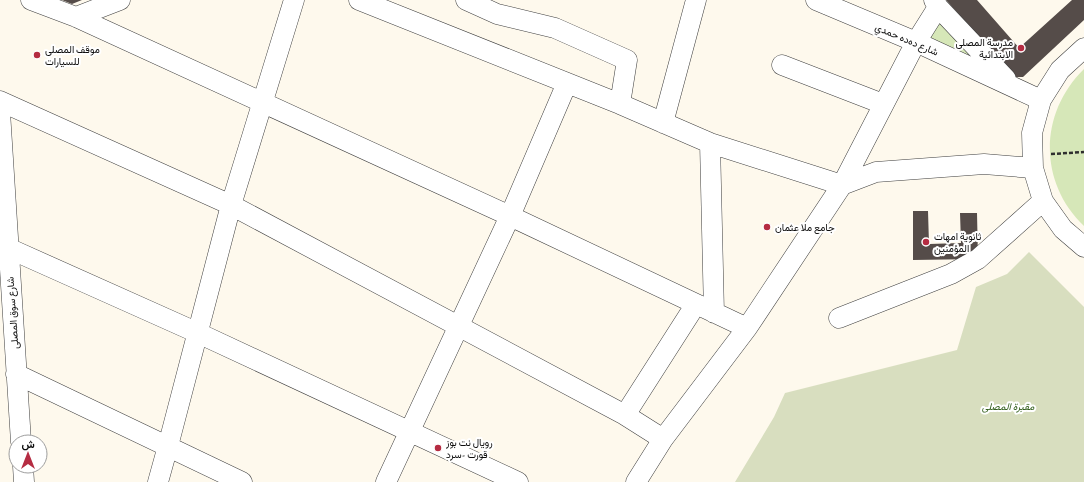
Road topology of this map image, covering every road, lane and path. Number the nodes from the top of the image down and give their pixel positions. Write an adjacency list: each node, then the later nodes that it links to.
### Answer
1 (31, 0): 9 (street)
2 (120, 0): 9 (street)
3 (294, 0): 17 (street)
4 (359, 0): 13 (street)
5 (466, 0): 18 (street)
6 (696, 0): 21 (street)
7 (816, 0): 10 (street, شارع دەدە حمدي)
8 (936, 4): 10 (street); 14 (street)
9 (76, 17): 17 (street)
10 (916, 42): 14 (street, شارع دەدە حمدي); 19 (street)
11 (1084, 48): 15 (street)
12 (782, 65): 19 (street)
13 (567, 83): 18 (street); 30 (street)
14 (1013, 86): 15 (street, شارع دەدە حمدي)
15 (1041, 100): 26 (street)
16 (0, 101): 29 (street)
17 (263, 104): 29 (street); 30 (street)
18 (620, 104): 21 (street)
19 (883, 104): 27 (street)
20 (0, 112): 32 (street, شارع سوق المصلى)
21 (663, 124): 22 (street)
22 (710, 143): 27 (street); 35 (street)
23 (1049, 149): 25 (path)
24 (1084, 152): 25 (path)
25 (1049, 154): 26 (path)
26 (1041, 163): 27 (street); 28 (street)
27 (842, 185): 38 (street)
28 (1043, 200): 31 (street); 36 (street)
29 (231, 205): 37 (street); 39 (street)
30 (510, 216): 34 (street); 37 (street)
31 (1084, 247)
32 (8, 248): 33 (street, شارع سوق المصلى); 39 (street)
33 (6, 302): 40 (street, شارع سوق المصلى)
34 (696, 304): 35 (street); 41 (street)
35 (714, 313): 38 (street)
36 (839, 318)
37 (458, 326): 41 (street); 42 (street)
38 (746, 328): 44 (street)
39 (198, 333): 42 (street); 45 (street)
40 (16, 374): 43 (street, شارع سوق المصلى); 45 (street)
41 (625, 415): 44 (street)
42 (409, 432): 48 (street); 49 (street)
43 (20, 434)
44 (663, 439): 50 (street)
45 (168, 446): 46 (street); 47 (street)
46 (158, 482)
47 (242, 482)
48 (386, 482)
49 (518, 482)
50 (636, 482)

